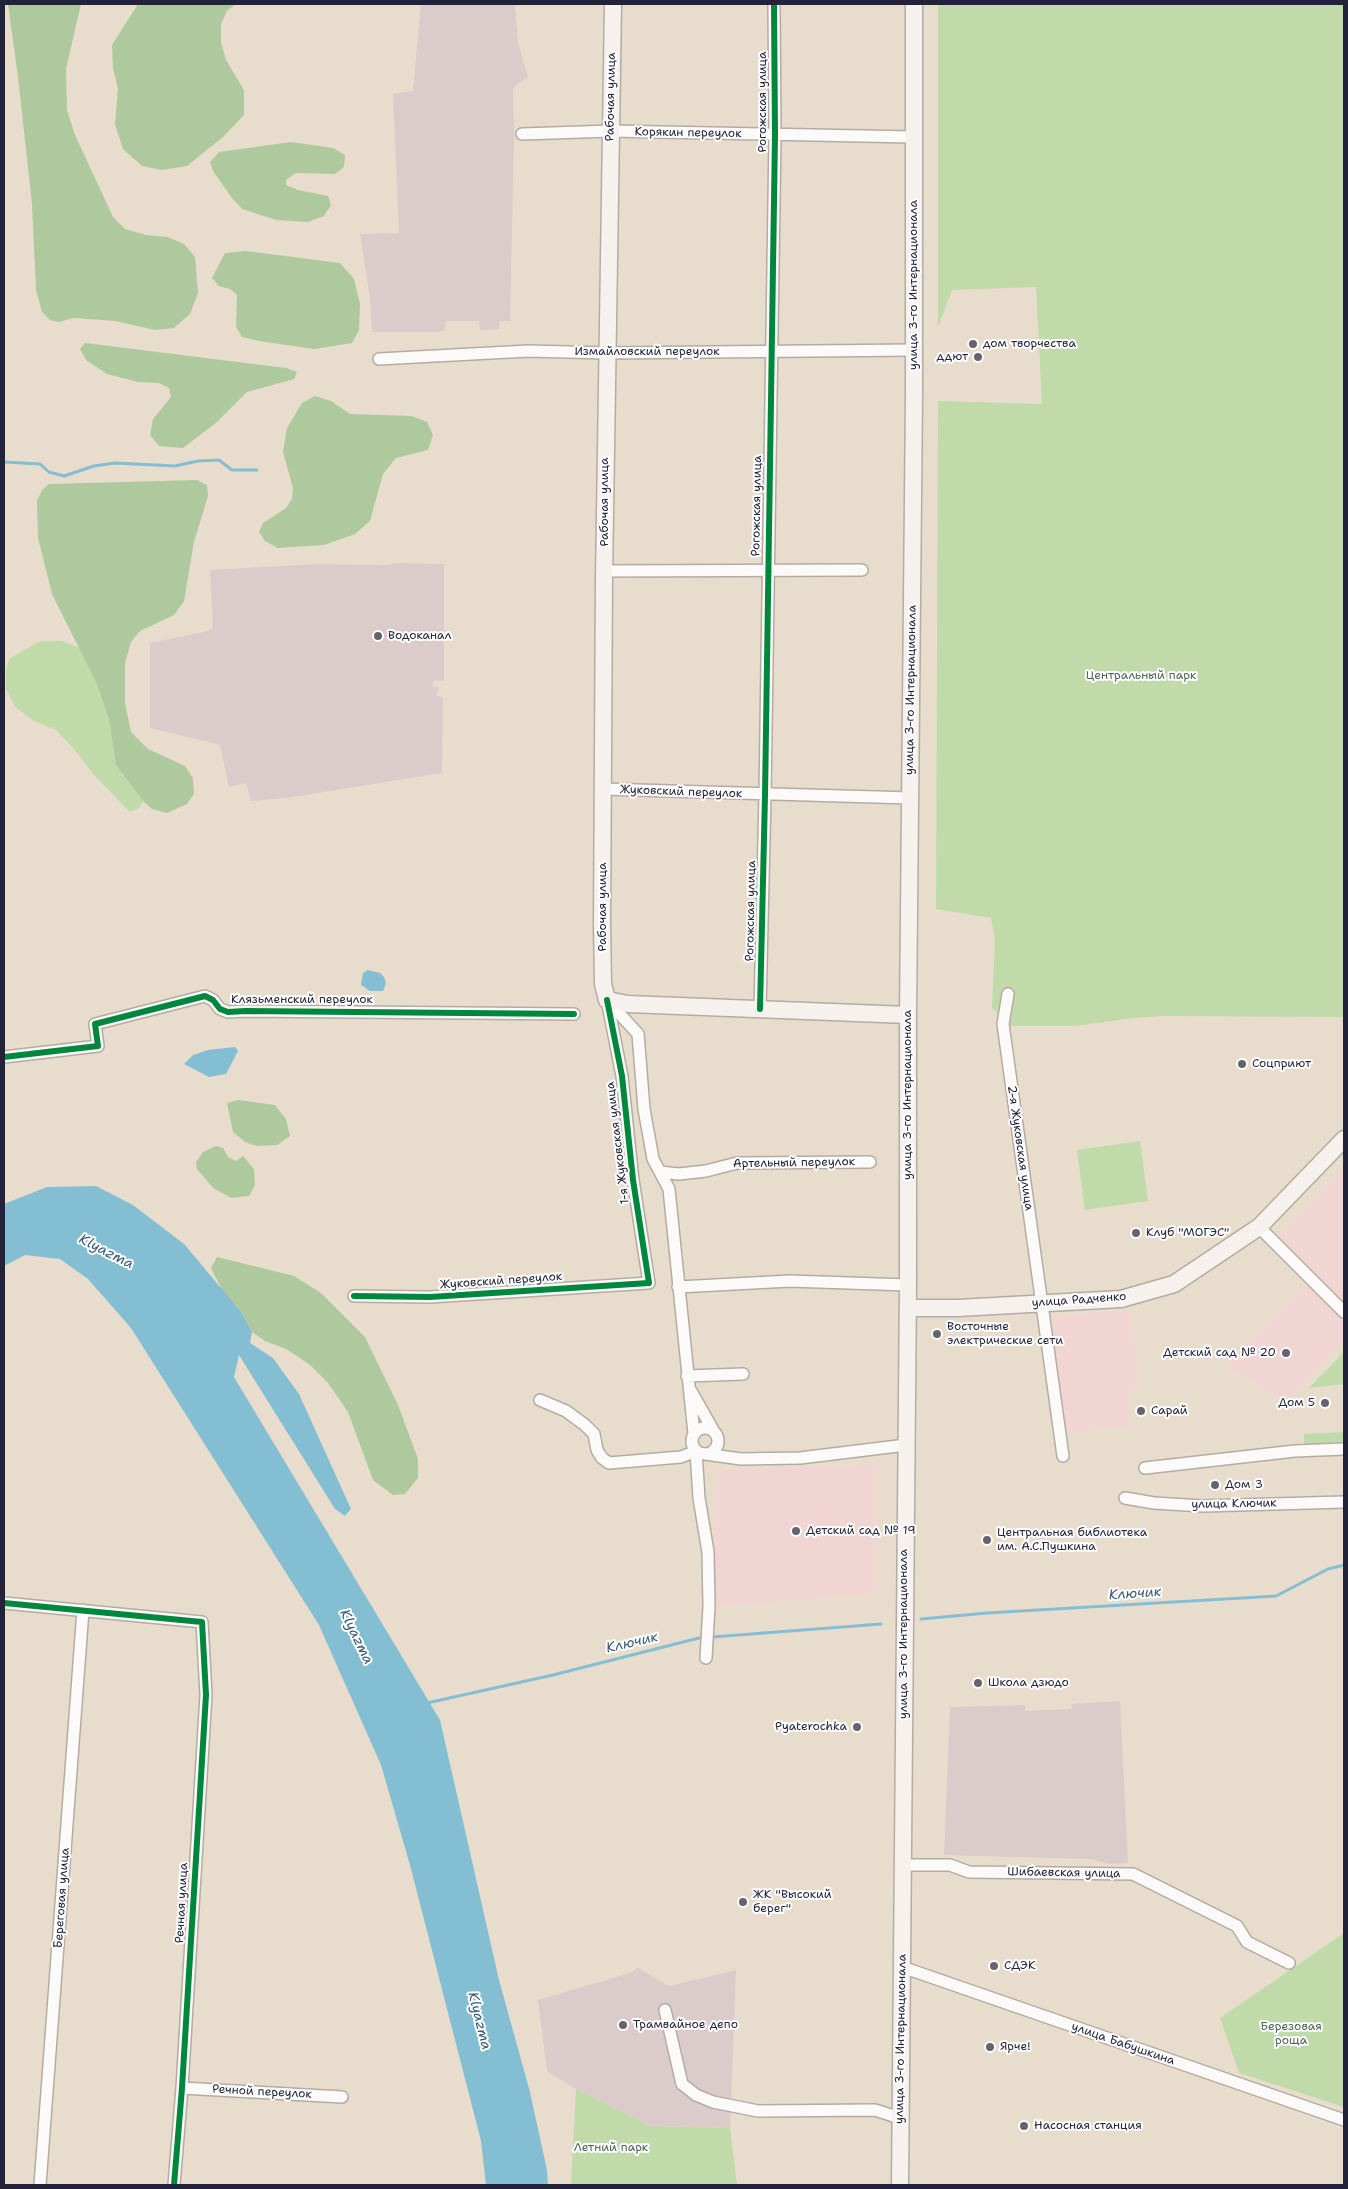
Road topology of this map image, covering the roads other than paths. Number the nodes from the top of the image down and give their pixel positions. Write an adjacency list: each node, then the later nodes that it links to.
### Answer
1 (613, 4): 4 (main road, Рабочая улица)
2 (774, 4): 6 (street, Рогожская улица)
3 (914, 4): 7 (main road, улица 3-го Интернационала)
4 (611, 131): 5 (street, Корякин переулок); 6 (street, Корякин переулок); 10 (main road, Рабочая улица)
5 (522, 134)
6 (775, 134): 7 (street, Корякин переулок); 9 (street, Рогожская улица)
7 (913, 136): 8 (main road, улица 3-го Интернационала)
8 (914, 350): 9 (street, Измайловский переулок); 17 (main road, улица 3-го Интернационала)
9 (770, 352): 10 (street, Измайловский переулок); 13 (street, Рогожская улица)
10 (606, 353): 11 (street, Измайловский переулок); 12 (main road, Рабочая улица)
11 (379, 359)
12 (604, 570): 13 (street); 15 (main road, Рабочая улица)
13 (768, 570): 14 (street); 16 (street, Рогожская улица)
14 (862, 570)
15 (603, 789): 16 (street, Жуковский переулок); 19 (main road, Рабочая улица)
16 (765, 795): 17 (street, Жуковский переулок); 20 (street, Рогожская улица)
17 (910, 798): 22 (main road, улица 3-го Интернационала)
18 (1008, 994): 32 (street, 2-я Жуковская улица)
19 (607, 1000): 20 (main road); 26 (street); 28 (street, 1-я Жуковская улица)
20 (760, 1009): 22 (main road)
21 (574, 1014): 23 (street, Клязьменский переулок)
22 (908, 1015): 29 (main road, улица 3-го Интернационала)
23 (4, 1057)
24 (1344, 1139): 27 (main road, улица Радченко)
25 (870, 1162): 26 (street, Артельный переулок)
26 (660, 1172): 30 (street)
27 (1259, 1227): 32 (main road, улица Радченко); 34 (street)
28 (649, 1283): 31 (street, Жуковский переулок)
29 (908, 1285): 30 (street); 33 (main road, улица 3-го Интернационала)
30 (678, 1287): 36 (street)
31 (354, 1296)
32 (1042, 1303): 33 (main road, улица Радченко); 44 (street, 2-я Жуковская улица)
33 (908, 1308): 41 (main road, улица 3-го Интернационала)
34 (1344, 1312)
35 (743, 1374): 36 (street)
36 (687, 1381): 38 (street); 39 (street)
37 (540, 1400): 43 (street)
38 (713, 1430): 39 (street); 40 (street)
39 (694, 1434): 43 (street)
40 (718, 1444): 43 (street); 45 (street)
41 (906, 1445): 45 (street); 52 (main road, улица 3-го Интернационала)
42 (1344, 1449): 46 (street)
43 (701, 1453): 45 (street); 51 (street)
44 (1063, 1456)
45 (730, 1458)
46 (1145, 1468)
47 (1125, 1498): 48 (street, улица Ключик)
48 (1344, 1502)
49 (4, 1603): 50 (street)
50 (83, 1610): 56 (street, Речная улица); 60 (street, Береговая улица)
51 (706, 1658)
52 (903, 1865): 53 (street, Шибаевская улица); 54 (main road, улица 3-го Интернационала)
53 (1289, 1963)
54 (902, 1967): 58 (main road, улица 3-го Интернационала); 59 (street, улица Бабушкина)
55 (665, 2010): 58 (street)
56 (182, 2088): 57 (street, Речной переулок); 61 (street, Речная улица)
57 (342, 2097)
58 (900, 2118): 62 (main road, улица 3-го Интернационала)
59 (1344, 2120)
60 (40, 2185)
61 (174, 2185)
62 (900, 2185)

